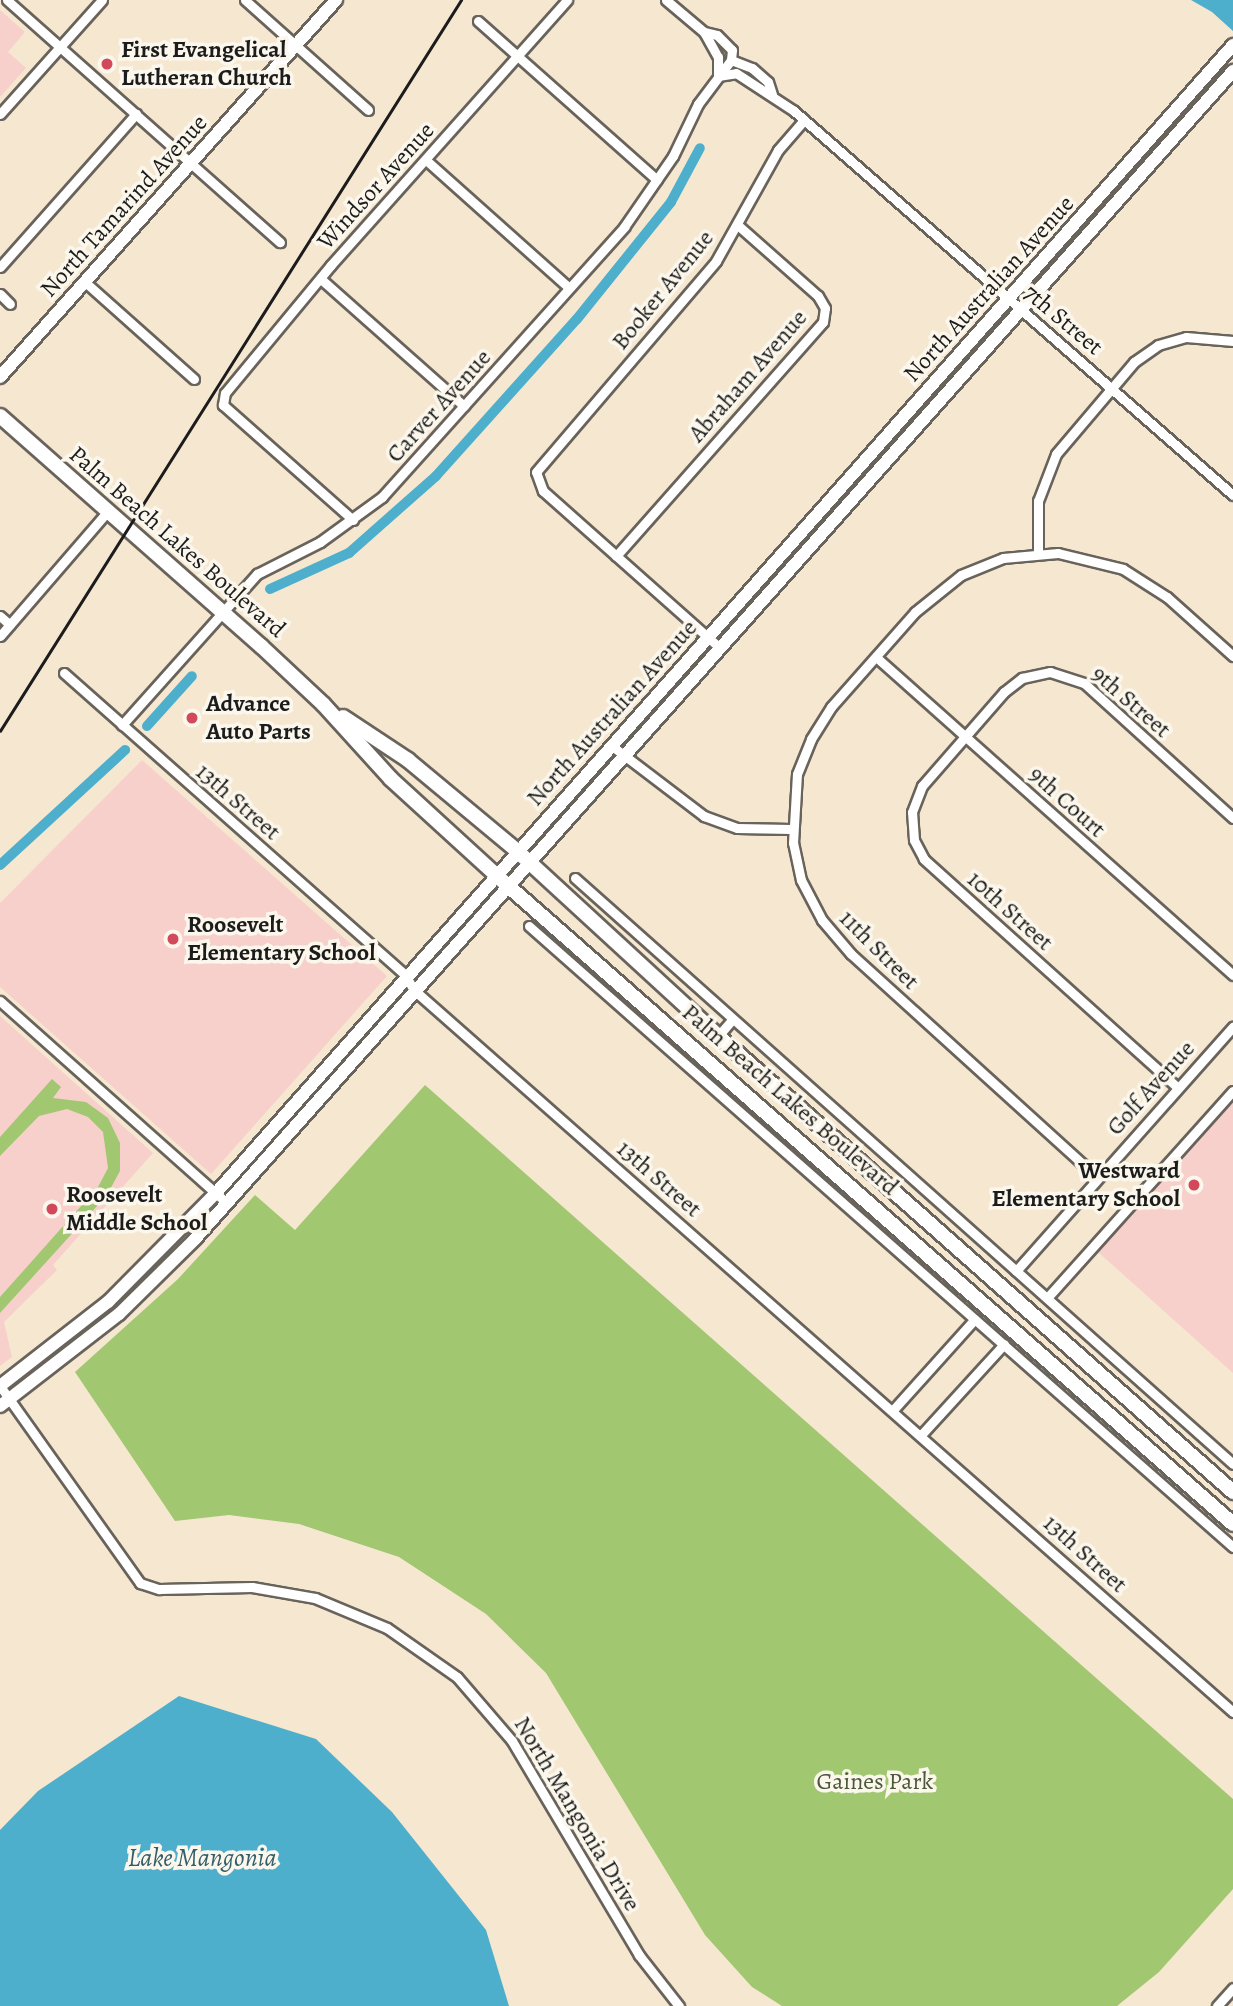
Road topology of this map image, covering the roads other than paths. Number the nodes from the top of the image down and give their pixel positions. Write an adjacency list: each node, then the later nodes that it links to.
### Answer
1 (7, 0): 11 (street)
2 (102, 0): 11 (street)
3 (245, 0): 9 (street)
4 (336, 0): 9 (main road, North Tamarind Avenue)
5 (567, 0): 12 (street, Windsor Avenue)
6 (666, 0): 8 (street, 7th Street)
7 (478, 21): 12 (street)
8 (704, 32): 13 (street, 7th Street); 15 (street, 7th Street)
9 (296, 45): 17 (street); 22 (main road, North Tamarind Avenue)
10 (1233, 45): 31 (main road, North Australian Avenue)
11 (60, 47): 18 (street); 19 (street)
12 (517, 56): 21 (street, Windsor Avenue); 23 (street)
13 (731, 60): 15 (street, Carver Avenue); 16 (street, 7th Street)
14 (1233, 71): 33 (main road, North Australian Avenue)
15 (718, 76): 16 (street, 7th Street); 23 (street, Carver Avenue)
16 (772, 94): 20 (street, 7th Street)
17 (368, 110)
18 (0, 114)
19 (135, 114): 22 (street); 26 (street)
20 (804, 120): 24 (street, Booker Avenue); 31 (street, 7th Street)
21 (426, 160): 27 (street, Windsor Avenue); 29 (street)
22 (190, 163): 25 (street); 28 (main road, North Tamarind Avenue)
23 (657, 180): 29 (street, Carver Avenue)
24 (739, 226): 44 (street, Booker Avenue); 44 (street, Abraham Avenue)
25 (280, 243)
26 (0, 267)
27 (321, 279): 38 (street); 42 (street, Windsor Avenue)
28 (85, 282): 35 (main road, North Tamarind Avenue); 36 (street)
29 (569, 288): 38 (street, Carver Avenue)
30 (0, 294): 32 (street)
31 (1008, 300): 33 (street, 7th Street); 49 (main road, North Australian Avenue)
32 (10, 304)
33 (1020, 310): 37 (street, 7th Street); 50 (main road, North Australian Avenue)
34 (1233, 341): 37 (street)
35 (0, 377)
36 (194, 379)
37 (1112, 386): 40 (street, 7th Street); 43 (street)
38 (464, 406): 42 (street, Carver Avenue)
39 (0, 416): 41 (main road, Palm Beach Lakes Boulevard)
40 (1233, 495)
41 (108, 511): 45 (main road, Palm Beach Lakes Boulevard); 47 (street)
42 (353, 520): 45 (street, Carver Avenue)
43 (1038, 553): 51 (street, 11th Street); 52 (street, 11th Street)
44 (616, 556): 49 (street)
45 (222, 613): 54 (main road, Palm Beach Lakes Boulevard); 55 (street, Carver Avenue)
46 (0, 616): 47 (street)
47 (10, 625): 48 (street)
48 (0, 636)
49 (708, 637): 50 (street); 57 (main road, North Australian Avenue)
50 (720, 648): 58 (main road, North Australian Avenue)
51 (1233, 656)
52 (876, 657): 56 (street, 9th Court); 60 (street, 11th Street)
53 (64, 673): 55 (street, 13th Street)
54 (323, 704): 61 (main road, Palm Beach Lakes Boulevard); 63 (main road, Palm Beach Lakes Boulevard)
55 (122, 725): 68 (street, 13th Street)
56 (965, 736): 59 (street, 9th Street); 69 (street, 9th Court); 77 (street, 10th Street)
57 (612, 746): 58 (street); 61 (main road, North Australian Avenue)
58 (625, 756): 60 (street); 62 (main road, North Australian Avenue)
59 (1233, 818)
60 (791, 829): 80 (street, 11th Street)
61 (516, 850): 62 (main road, Palm Beach Lakes Boulevard); 63 (main road, North Australian Avenue)
62 (528, 862): 65 (main road, North Australian Avenue); 75 (main road, Palm Beach Lakes Boulevard)
63 (495, 874): 65 (main road, Palm Beach Lakes Boulevard); 68 (main road, North Australian Avenue)
64 (575, 878): 73 (street)
65 (507, 885): 67 (main road, Palm Beach Lakes Boulevard); 71 (main road, North Australian Avenue)
66 (529, 926): 70 (street)
67 (602, 969): 70 (street); 79 (main road, Palm Beach Lakes Boulevard)
68 (405, 975): 71 (street, 13th Street); 81 (main road, North Australian Avenue)
69 (1233, 975)
70 (592, 982): 86 (street)
71 (414, 990): 83 (main road, North Australian Avenue); 93 (street, 13th Street)
72 (0, 1002): 81 (street)
73 (732, 1020): 75 (street); 82 (street)
74 (1233, 1027): 77 (street, Golf Avenue)
75 (718, 1036): 76 (main road, Palm Beach Lakes Boulevard)
76 (771, 1082): 79 (main road); 84 (main road, Palm Beach Lakes Boulevard)
77 (1177, 1087): 80 (street, Golf Avenue)
78 (1233, 1091): 88 (street)
79 (755, 1100): 85 (main road, Palm Beach Lakes Boulevard)
80 (1097, 1177): 87 (street, Golf Avenue)
81 (216, 1193): 83 (street); 91 (main road, North Australian Avenue)
82 (928, 1196): 84 (street); 87 (street)
83 (226, 1203): 92 (main road, North Australian Avenue)
84 (915, 1210): 96 (main road, Palm Beach Lakes Boulevard)
85 (899, 1227): 86 (street); 97 (main road, Palm Beach Lakes Boulevard)
86 (887, 1241): 89 (street)
87 (1016, 1271): 88 (street)
88 (1047, 1298): 95 (street)
89 (975, 1319): 90 (street); 93 (street)
90 (1004, 1343): 94 (street); 98 (street)
91 (0, 1386): 92 (street, North Mangonia Drive)
92 (5, 1403): 101 (street, North Mangonia Drive)
93 (893, 1410): 94 (street, 13th Street)
94 (921, 1435): 99 (street, 13th Street)
95 (1233, 1464)
96 (1233, 1492)
97 (1233, 1524)
98 (1233, 1547)
99 (1233, 1712)
100 (1233, 1989): 102 (street)
101 (679, 2006)
102 (1217, 2006)

